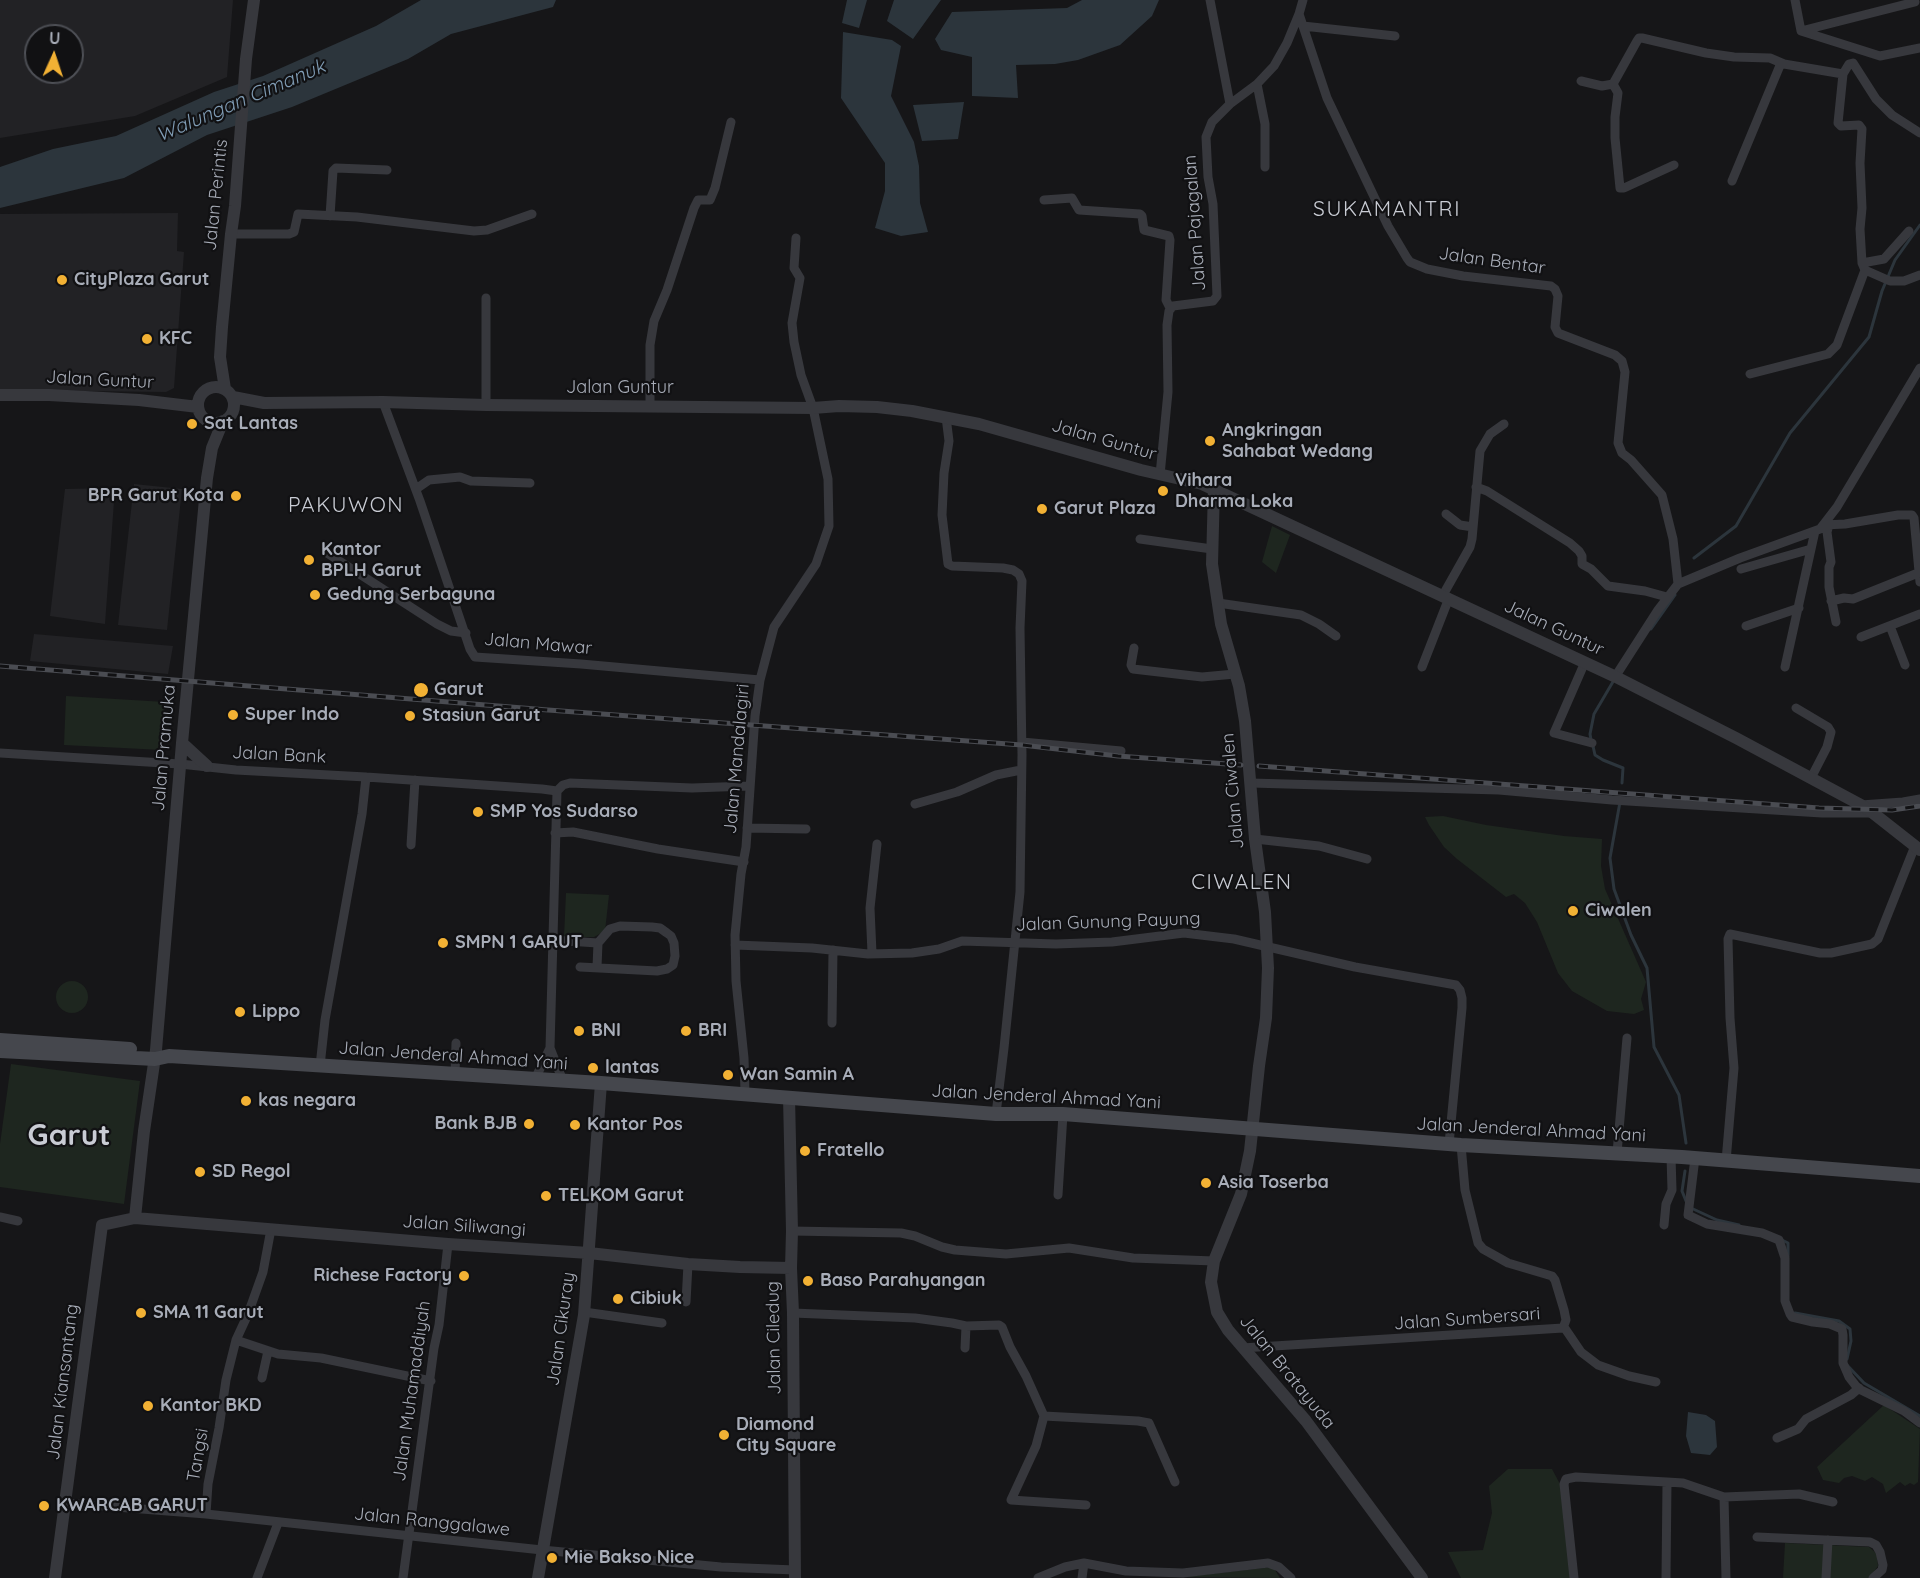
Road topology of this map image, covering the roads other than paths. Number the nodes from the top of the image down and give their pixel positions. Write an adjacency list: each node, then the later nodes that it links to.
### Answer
1 (254, 0): 27 (street, Jalan Perintis)
2 (1210, 0): 16 (street)
3 (1303, 0): 6 (street, Jalan Pajagalan)
4 (1796, 0): 8 (street)
5 (1916, 4): 8 (street)
6 (1299, 14): 7 (street, Jalan Bentar); 14 (street, Jalan Pajagalan)
7 (1303, 26): 9 (street); 65 (street, Jalan Bentar)
8 (1801, 31): 10 (street)
9 (1395, 36)
10 (1920, 48)
11 (1781, 63): 12 (street); 15 (street); 22 (street)
12 (1844, 74): 18 (street); 29 (street)
13 (1581, 81): 15 (street)
14 (1257, 84): 16 (street, Jalan Pajagalan); 20 (street)
15 (1613, 84): 19 (street)
16 (1230, 104): 32 (street, Jalan Pajagalan)
17 (731, 122): 41 (street)
18 (1920, 133)
19 (1674, 165)
20 (1265, 167)
21 (387, 170): 25 (street)
22 (1732, 181)
23 (1044, 200): 32 (street)
24 (532, 214): 25 (street)
25 (330, 216): 27 (street)
26 (1910, 231): 29 (street)
27 (231, 234): 33 (street, Jalan Perintis)
28 (796, 238): 43 (street, Jalan Mandalagiri)
29 (1864, 267): 30 (street); 35 (street)
30 (1920, 275)
31 (486, 298): 40 (street)
32 (1170, 308): 49 (street, Jalan Pajagalan)
33 (220, 357): 36 (street, Jalan Perintis); 38 (street, Jalan Perintis)
34 (1920, 368): 56 (street)
35 (1750, 374)
36 (209, 388): 38 (street); 42 (street)
37 (0, 395): 42 (street, Jalan Guntur)
38 (230, 399): 39 (street, Jalan Guntur); 46 (street)
39 (383, 402): 40 (street, Jalan Guntur); 53 (street, Jalan Mawar)
40 (486, 405): 41 (street, Jalan Guntur)
41 (650, 406): 43 (street, Jalan Guntur)
42 (198, 407): 45 (street)
43 (813, 408): 44 (street, Jalan Guntur); 85 (street, Jalan Mandalagiri)
44 (946, 417): 49 (street, Jalan Guntur); 87 (street)
45 (207, 421): 46 (street); 48 (street, Jalan Pramuka)
46 (223, 421): 48 (street, Jalan Pramuka)
47 (1504, 424): 51 (street)
48 (212, 448): 88 (street, Jalan Pramuka)
49 (1160, 475): 52 (street, Jalan Guntur)
50 (530, 483): 53 (street)
51 (1476, 487): 57 (street); 67 (street)
52 (1214, 488): 60 (street, Jalan Ciwalen); 66 (street, Jalan Guntur)
53 (416, 489): 75 (street, Jalan Mawar)
54 (1446, 514): 57 (street)
55 (1916, 514): 56 (street); 64 (street)
56 (1826, 525): 58 (street); 68 (street)
57 (1473, 527): 66 (street)
58 (1815, 531): 61 (street); 65 (street)
59 (1140, 539): 60 (street)
60 (1212, 549): 69 (street, Jalan Ciwalen)
61 (1811, 549): 63 (street); 70 (street)
62 (327, 553): 75 (street)
63 (1741, 569)
64 (1919, 578): 68 (street)
65 (1678, 584): 67 (street)
66 (1446, 597): 79 (street, Jalan Guntur); 81 (street)
67 (1667, 597): 84 (street)
68 (1831, 601): 72 (street)
69 (1218, 603): 76 (street); 83 (street, Jalan Ciwalen)
70 (1799, 608): 73 (street); 82 (street)
71 (1920, 614): 74 (street)
72 (1836, 622)
73 (1746, 626)
74 (1890, 626): 77 (street); 80 (street)
75 (466, 633): 85 (street, Jalan Mawar)
76 (1336, 636)
77 (1862, 638)
78 (1134, 648): 83 (street)
79 (1585, 662): 84 (street, Jalan Guntur); 89 (street)
80 (1905, 665)
81 (1422, 667)
82 (1785, 668)
83 (1235, 674): 98 (street, Jalan Ciwalen)
84 (1616, 677): 96 (street, Jalan Guntur)
85 (760, 680): 99 (street, Jalan Mandalagiri)
86 (1796, 708): 96 (street)
87 (1022, 737): 90 (street); 94 (street)
88 (182, 743): 92 (street, Jalan Pramuka); 93 (street)
89 (1592, 743)
90 (1121, 751)
91 (0, 753): 92 (street, Jalan Bank)
92 (180, 764): 93 (street, Jalan Bank); 129 (street, Jalan Pramuka)
93 (207, 766): 95 (street, Jalan Bank)
94 (1021, 770): 102 (street); 116 (street)
95 (366, 777): 97 (street, Jalan Bank); 130 (street)
96 (1811, 778): 103 (street, Jalan Guntur)
97 (415, 780): 100 (street, Jalan Bank); 110 (street)
98 (1251, 783): 104 (street); 108 (street, Jalan Ciwalen)
99 (749, 786): 100 (street); 105 (street, Jalan Mandalagiri)
100 (557, 791): 107 (street)
101 (1920, 799): 103 (street)
102 (915, 804)
103 (1861, 805): 104 (street, Jalan Guntur)
104 (1873, 813): 111 (street, Jalan Guntur)
105 (747, 828): 106 (street); 113 (street, Jalan Mandalagiri)
106 (806, 830)
107 (555, 833): 113 (street); 114 (street)
108 (1255, 839): 112 (street); 118 (street, Jalan Ciwalen)
109 (877, 844): 120 (street)
110 (411, 845)
111 (1918, 848): 144 (street)
112 (1367, 859)
113 (744, 862): 117 (street, Jalan Mandalagiri)
114 (551, 940): 115 (street); 127 (street)
115 (598, 943): 122 (street); 122 (street)
116 (1016, 943): 118 (street, Jalan Gunung Payung); 120 (street, Jalan Gunung Payung); 137 (street)
117 (735, 945): 119 (street, Jalan Gunung Payung); 135 (street, Jalan Mandalagiri)
118 (1267, 946): 139 (street, Jalan Ciwalen); 140 (street, Jalan Gunung Payung)
119 (832, 950): 120 (street, Jalan Gunung Payung); 123 (street)
120 (872, 953)
121 (580, 967): 122 (street)
122 (597, 967)
123 (832, 1023)
124 (1627, 1038): 141 (street)
125 (0, 1040): 129 (main road, Jalan Jenderal Ahmad Yani)
126 (456, 1043): 131 (street)
127 (550, 1048): 132 (street); 133 (street)
128 (0, 1051): 129 (main road, Jalan Jenderal Ahmad Yani)
129 (160, 1055): 130 (main road, Jalan Jenderal Ahmad Yani); 148 (street, Jalan Pramuka)
130 (320, 1066): 131 (main road, Jalan Jenderal Ahmad Yani)
131 (455, 1074): 132 (main road, Jalan Jenderal Ahmad Yani)
132 (535, 1079): 133 (main road, Jalan Jenderal Ahmad Yani)
133 (563, 1081): 134 (main road, Jalan Jenderal Ahmad Yani)
134 (601, 1083): 135 (main road, Jalan Jenderal Ahmad Yani); 154 (street, Jalan Cikuray)
135 (745, 1093): 136 (main road, Jalan Jenderal Ahmad Yani)
136 (789, 1097): 137 (main road, Jalan Jenderal Ahmad Yani); 152 (street, Jalan Ciledug)
137 (996, 1114): 138 (main road, Jalan Jenderal Ahmad Yani)
138 (1063, 1114): 139 (main road, Jalan Jenderal Ahmad Yani); 146 (street)
139 (1252, 1129): 140 (main road, Jalan Jenderal Ahmad Yani); 155 (street, Jalan Bratayuda)
140 (1455, 1144): 141 (main road, Jalan Jenderal Ahmad Yani); 163 (street, Jalan Sumbersari)
141 (1617, 1153): 142 (main road, Jalan Jenderal Ahmad Yani)
142 (1672, 1156): 143 (main road, Jalan Jenderal Ahmad Yani); 150 (street)
143 (1694, 1158): 144 (main road, Jalan Jenderal Ahmad Yani); 171 (street)
144 (1726, 1161): 145 (main road, Jalan Jenderal Ahmad Yani)
145 (1920, 1176)
146 (1058, 1195)
147 (0, 1217): 149 (street)
148 (135, 1218): 151 (street, Jalan Siliwangi); 179 (street, Jalan Kiansantang)
149 (18, 1221)
150 (1664, 1225)
151 (271, 1229): 153 (street, Jalan Siliwangi); 164 (street, Tangsi)
152 (792, 1231): 155 (street); 157 (street, Jalan Ciledug)
153 (448, 1244): 154 (street, Jalan Siliwangi); 169 (street, Jalan Muhamaddiyah)
154 (589, 1252): 156 (street, Jalan Siliwangi); 159 (street, Jalan Cikuray)
155 (1214, 1261): 166 (street, Jalan Bratayuda)
156 (688, 1264): 157 (street, Jalan Siliwangi); 158 (street)
157 (791, 1268): 160 (street, Jalan Ciledug)
158 (686, 1302)
159 (584, 1312): 161 (street); 186 (street, Jalan Cikuray)
160 (793, 1313): 162 (street); 188 (street, Jalan Ciledug)
161 (662, 1323)
162 (966, 1326): 165 (street); 172 (street)
163 (1564, 1327): 166 (street, Jalan Sumbersari); 170 (street)
164 (236, 1340): 167 (street); 181 (street, Tangsi)
165 (965, 1348)
166 (1242, 1348): 197 (street, Jalan Bratayuda)
167 (268, 1351): 168 (street); 169 (street)
168 (262, 1378)
169 (431, 1381): 183 (street, Jalan Muhamaddiyah)
170 (1656, 1382)
171 (1859, 1388): 173 (street); 174 (street)
172 (1044, 1416): 175 (street); 180 (street)
173 (1920, 1423)
174 (1777, 1438)
175 (1175, 1482)
176 (1667, 1482): 177 (street); 198 (street); 199 (street)
177 (1724, 1497): 178 (street); 200 (street)
178 (1833, 1502)
179 (65, 1503): 181 (street, Jalan Ranggalawe); 190 (street, Jalan Kiansantang)
180 (1086, 1505)
181 (206, 1514): 182 (street, Jalan Ranggalawe)
182 (278, 1522): 183 (street, Jalan Ranggalawe); 191 (street)
183 (408, 1535): 186 (street, Jalan Ranggalawe); 192 (street, Jalan Muhamaddiyah)
184 (1757, 1537): 185 (street)
185 (1828, 1540): 201 (street); 202 (street)
186 (542, 1550): 188 (street, Jalan Ranggalawe); 193 (street, Jalan Cikuray)
187 (1084, 1563): 189 (street); 194 (street); 195 (street)
188 (795, 1574)
189 (1126, 1574): 196 (street)
190 (55, 1578)
191 (257, 1578)
192 (403, 1578)
193 (538, 1578)
194 (1038, 1578)
195 (1082, 1578)
196 (1291, 1578)
197 (1422, 1578)
198 (1575, 1578)
199 (1666, 1578)
200 (1726, 1578)
201 (1826, 1578)
202 (1874, 1578)

